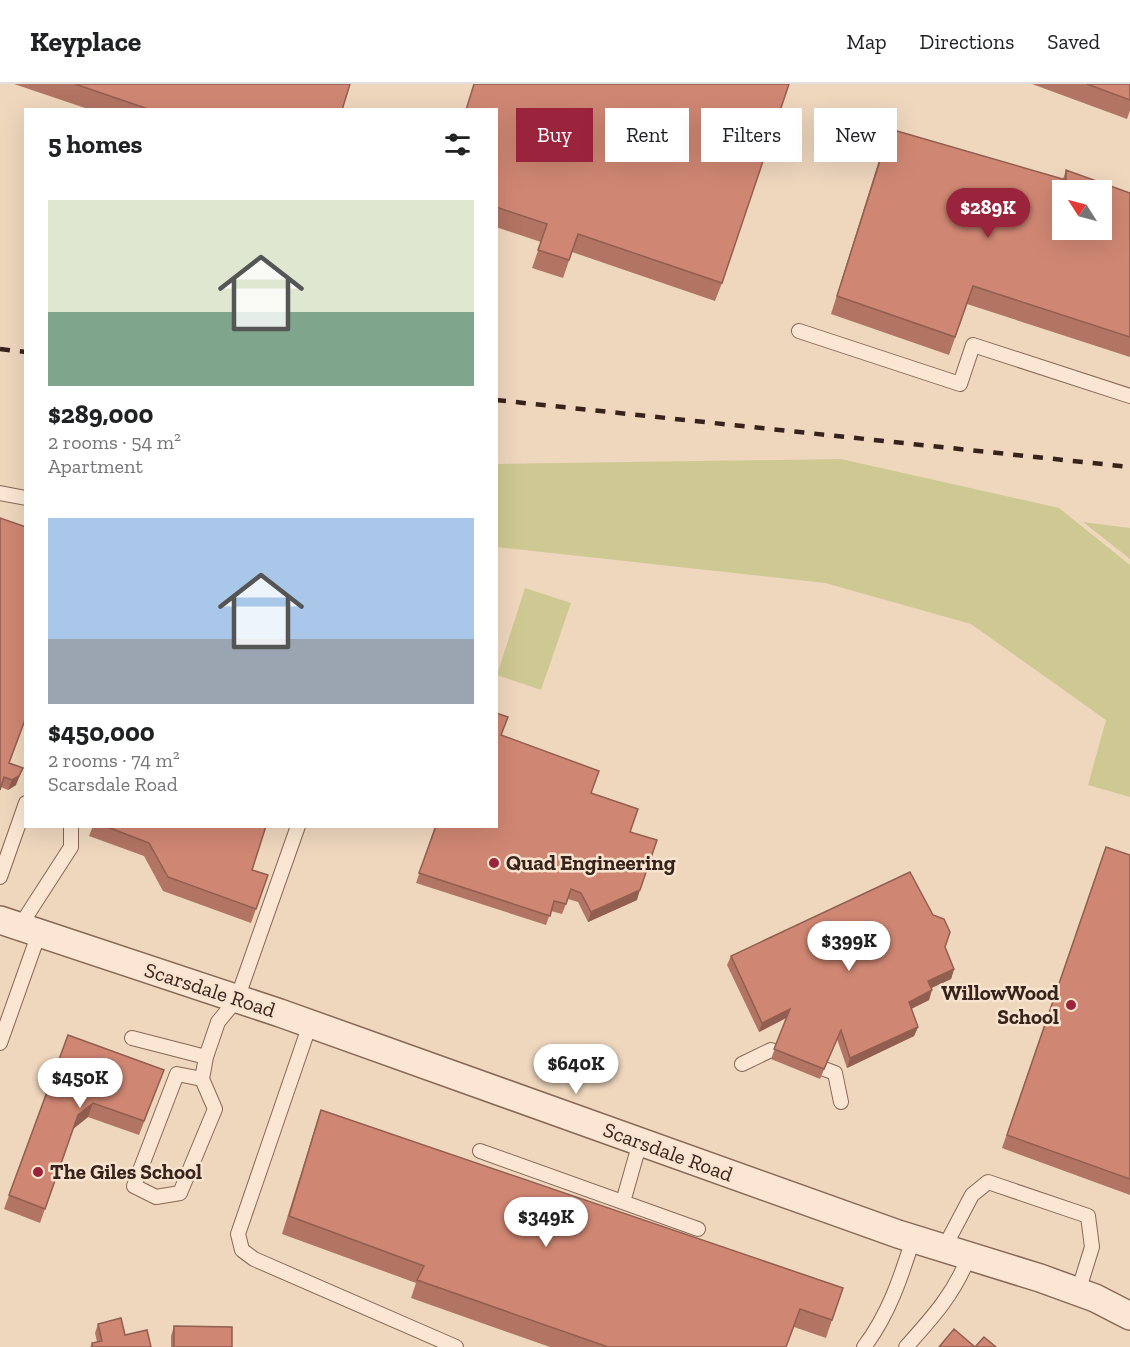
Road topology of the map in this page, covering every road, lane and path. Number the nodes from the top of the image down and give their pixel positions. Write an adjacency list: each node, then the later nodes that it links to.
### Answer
1 (799, 331): 2 (lane)
2 (1130, 396)
3 (0, 493): 4 (lane)
4 (24, 498)
5 (24, 809): 8 (lane)
6 (71, 828): 9 (lane)
7 (297, 828): 10 (lane)
8 (0, 877)
9 (20, 926): 10 (street, Scarsdale Road); 13 (lane)
10 (237, 999): 11 (street, Scarsdale Road); 14 (lane)
11 (310, 1024): 18 (street, Scarsdale Road); 26 (lane)
12 (132, 1038): 14 (lane)
13 (0, 1043)
14 (206, 1057): 16 (lane)
15 (742, 1064): 17 (lane)
16 (202, 1079): 16 (lane)
17 (841, 1102)
18 (640, 1142): 20 (lane); 22 (street, Scarsdale Road)
19 (480, 1151): 20 (lane)
20 (623, 1202): 21 (lane)
21 (698, 1229)
22 (913, 1239): 23 (street, Scarsdale Road); 27 (lane)
23 (957, 1252): 24 (street, Scarsdale Road); 24 (lane); 28 (lane)
24 (1078, 1292): 25 (street, Scarsdale Road)
25 (1130, 1316)
26 (456, 1347)
27 (864, 1347)
28 (906, 1347)

